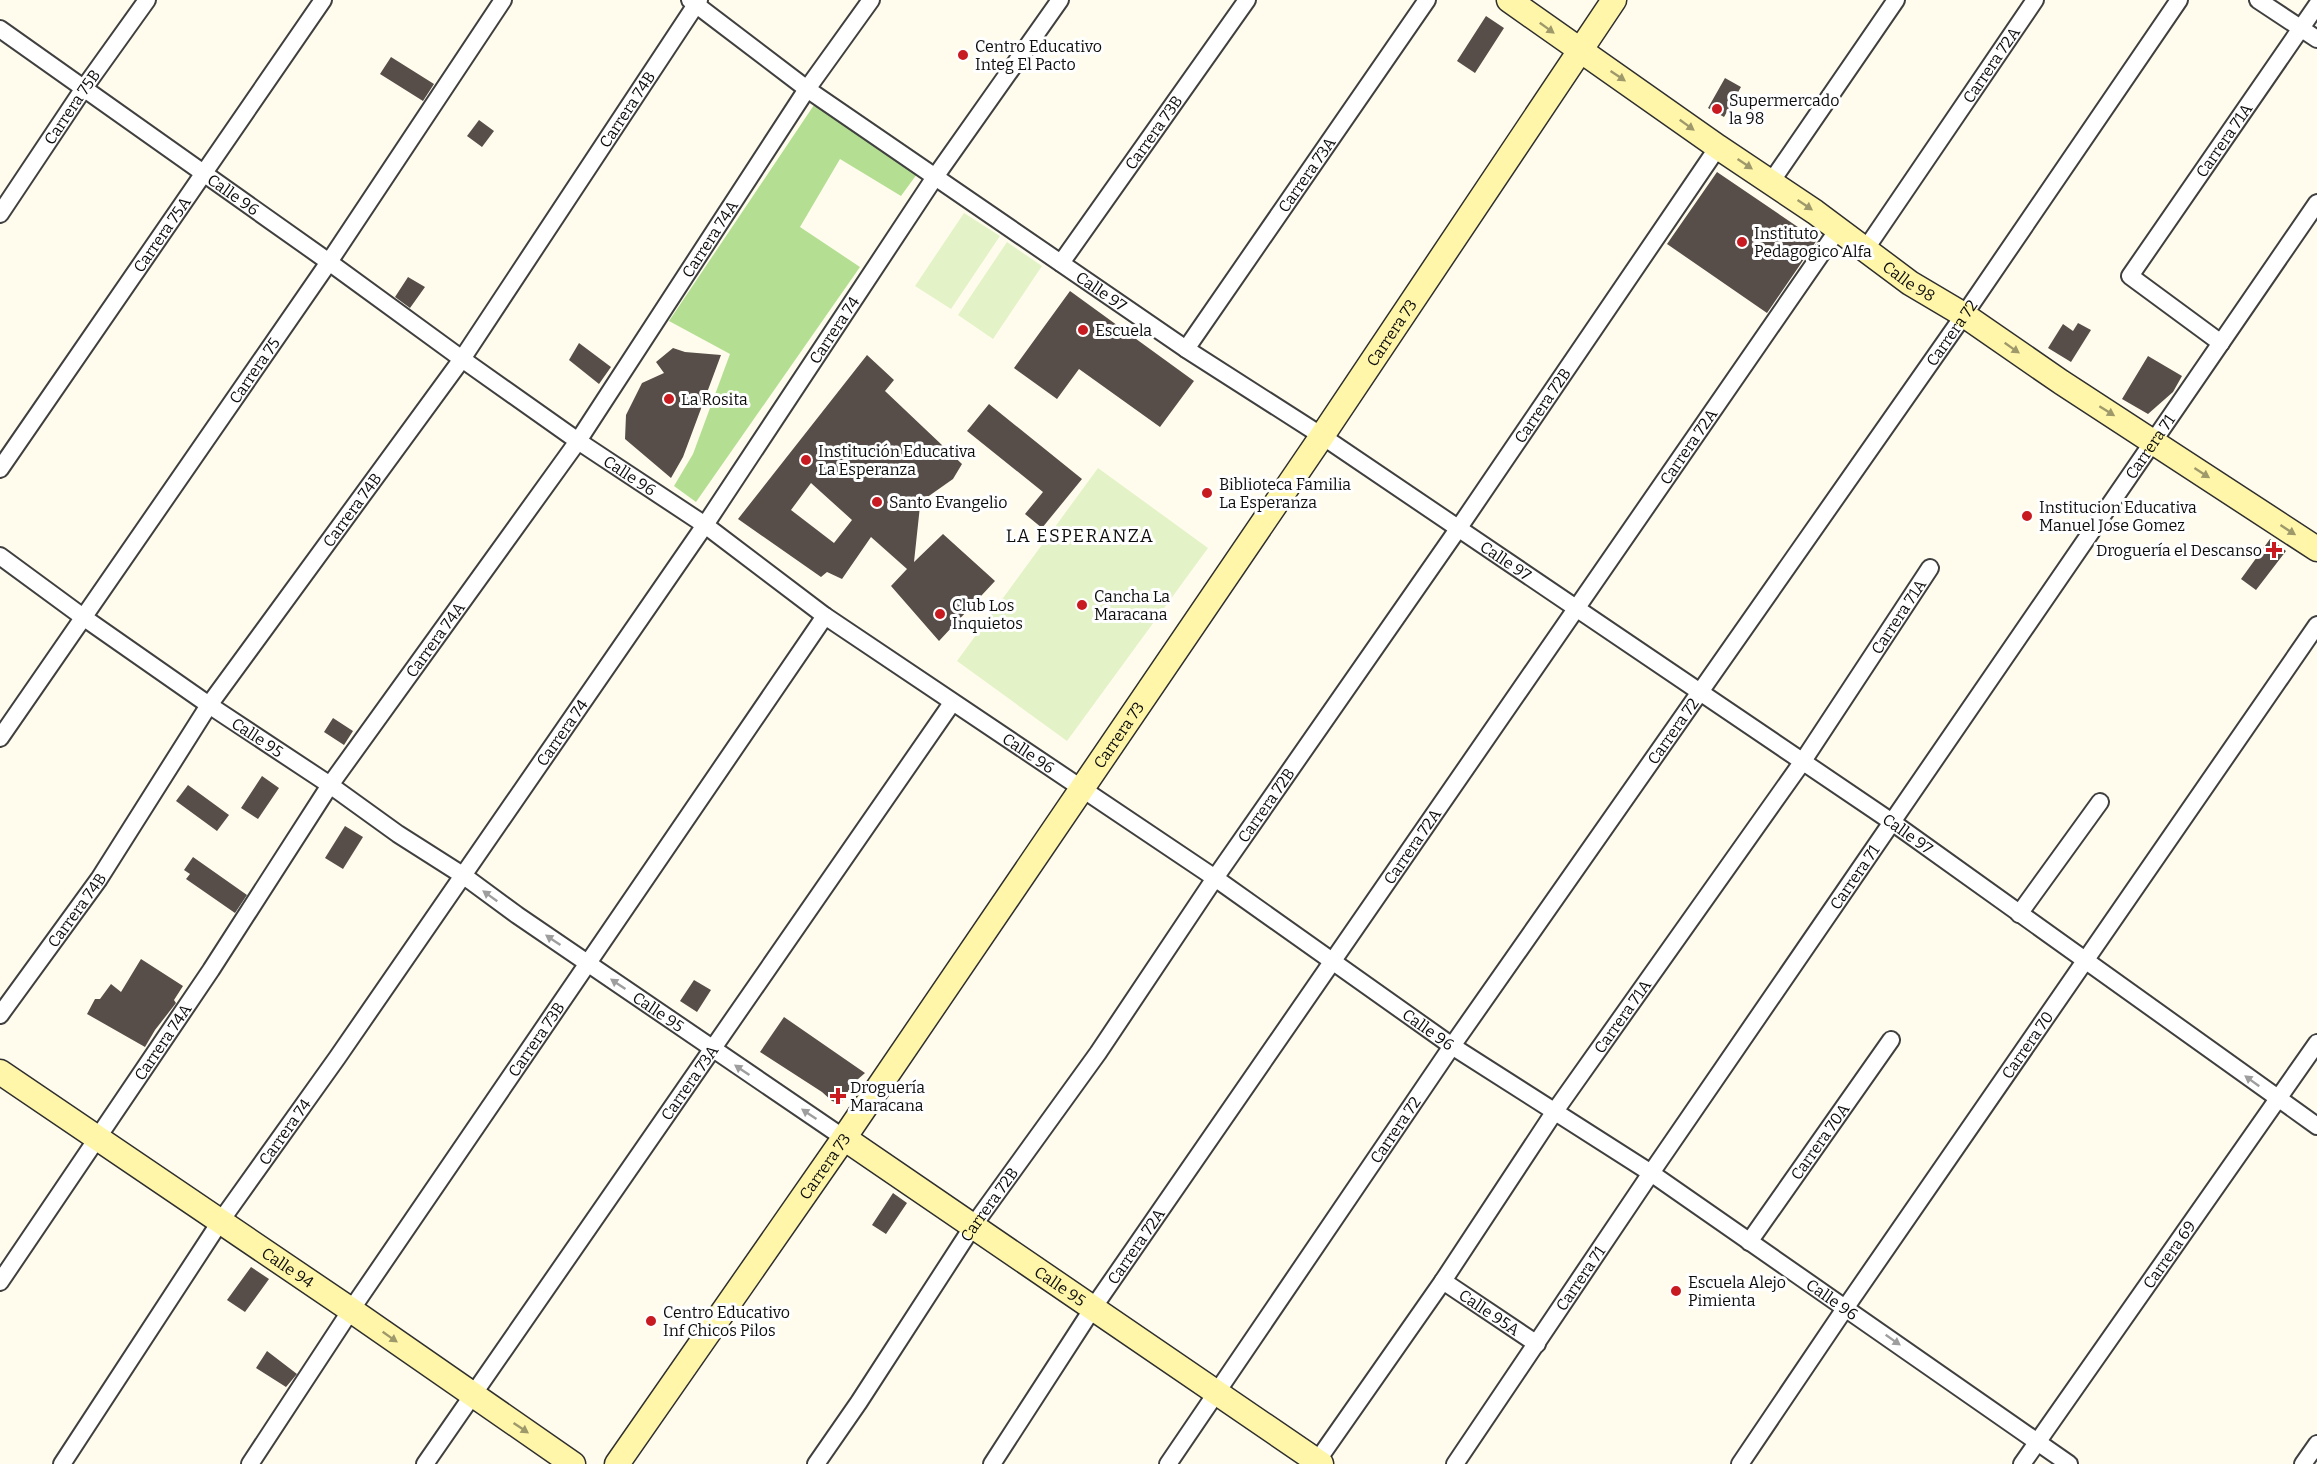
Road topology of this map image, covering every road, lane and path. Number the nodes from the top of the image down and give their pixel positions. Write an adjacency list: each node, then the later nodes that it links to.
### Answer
1 (147, 0): 20 (street, Carrera 75B)
2 (323, 0): 23 (street, Carrera 75A)
3 (503, 0): 30 (street, Carrera 75)
4 (871, 0): 21 (street, Carrera 74A)
5 (1060, 0): 24 (street, Carrera 74)
6 (1247, 0): 31 (street, Carrera 73B)
7 (1427, 0): 34 (street, Carrera 73A)
8 (1509, 0): 19 (street, Calle 98, one-way to 19)
9 (1614, 0): 19 (street, Carrera 73)
10 (1896, 0): 25 (street)
11 (2035, 0): 29 (street, Carrera 72A)
12 (2179, 0): 32 (street, Carrera 72)
13 (2258, 0): 16 (street)
14 (695, 1): 21 (street, Calle 97); 35 (street, Carrera 74B)
15 (2317, 5): 16 (street, Carrera 71A)
16 (2301, 28): 18 (street); 33 (street, Carrera 71A)
17 (0, 29): 20 (street, Calle 96)
18 (2317, 39)
19 (1579, 50): 22 (street, Calle 98, one-way to 22); 36 (street, Carrera 73)
20 (84, 88): 23 (street, Calle 96); 27 (street, Carrera 75B)
21 (807, 89): 24 (street, Calle 97); 37 (street, Carrera 74A)
22 (1718, 147): 25 (street, Calle 98, one-way to 25); 41 (street, Carrera 72B)
23 (203, 173): 30 (street, Calle 96); 39 (street, Carrera 75A)
24 (935, 177): 31 (street, Calle 97); 40 (street, Carrera 74)
25 (1771, 182): 28 (street, Calle 98, one-way to 28)
26 (2317, 203): 33 (street, Carrera 71)
27 (0, 214)
28 (1838, 231): 29 (street, Calle 98); 45 (street, Carrera 72A)
29 (1865, 250): 32 (street, Calle 98)
30 (328, 262): 35 (street, Calle 96); 47 (street, Carrera 75)
31 (1061, 263): 34 (street, Calle 97)
32 (1964, 315): 38 (street, Calle 98, one-way to 38); 49 (street, Carrera 72)
33 (2221, 343): 38 (street, Carrera 71)
34 (1186, 349): 36 (street, Calle 97)
35 (462, 359): 37 (street, Calle 96); 51 (street, Carrera 74B)
36 (1322, 436): 41 (street, Calle 97); 55 (street, Carrera 73)
37 (578, 441): 40 (street, Calle 96); 54 (street, Carrera 74A)
38 (2154, 441): 42 (street, Calle 98, one-way to 42); 57 (street, Carrera 71)
39 (0, 469)
40 (705, 525): 46 (street, Calle 96); 58 (street, Carrera 74)
41 (1458, 529): 45 (street, Calle 97); 59 (street, Carrera 72B)
42 (2317, 549)
43 (0, 556): 47 (street, Calle 95)
44 (1930, 568): 53 (street, Carrera 71A)
45 (1576, 609): 49 (street, Calle 97); 62 (street, Carrera 72A)
46 (825, 616): 50 (street, Calle 96); 63 (street, Carrera 73B)
47 (83, 617): 51 (street, Calle 95); 52 (street, Carrera 75)
48 (2317, 625): 61 (street, Carrera 70)
49 (1700, 692): 53 (street, Calle 97); 67 (street, Carrera 72)
50 (952, 703): 55 (street, Calle 96); 68 (street, Carrera 73A)
51 (209, 705): 54 (street, Calle 95); 64 (street, Carrera 74B)
52 (0, 738)
53 (1803, 761): 57 (street, Calle 97); 71 (street, Carrera 71A)
54 (330, 785): 58 (street, Calle 95); 73 (street, Carrera 74A)
55 (1082, 789): 59 (street, Calle 96); 74 (street, Carrera 73)
56 (2100, 802): 60 (street)
57 (1892, 822): 60 (street, Calle 97); 75 (street, Carrera 71)
58 (464, 876): 63 (street, Calle 95, one-way to 58); 76 (street, Carrera 74)
59 (1215, 878): 62 (street, Calle 96); 77 (street, Carrera 72B)
60 (2019, 914): 61 (street, Calle 97)
61 (2087, 960): 70 (street, Calle 97, one-way to 61); 81 (street, Carrera 70)
62 (1331, 962): 67 (street, Calle 96); 82 (street, Carrera 72A)
63 (589, 964): 68 (street, Calle 95, one-way to 63); 83 (street, Carrera 73B)
64 (0, 1015)
65 (1890, 1040): 78 (street, Carrera 70A)
66 (2317, 1043): 70 (street, Carrera 69)
67 (1452, 1046): 71 (street, Calle 96); 85 (street, Carrera 72)
68 (711, 1049): 74 (street, Calle 95, one-way to 68); 86 (street, Carrera 73A)
69 (0, 1072): 73 (street, Calle 94)
70 (2278, 1100): 72 (street, Calle 97); 87 (street, Carrera 69)
71 (1555, 1112): 75 (street, Calle 96); 79 (street, Carrera 71A)
72 (2317, 1126)
73 (96, 1138): 76 (street, Calle 94); 80 (street, Carrera 74A)
74 (844, 1138): 77 (street, Calle 95); 94 (street, Carrera 73)
75 (1651, 1173): 78 (street, Calle 96); 84 (street, Carrera 71)
76 (220, 1222): 83 (street, Calle 94); 90 (street, Carrera 74)
77 (973, 1226): 82 (street, Calle 95); 95 (street, Carrera 72B)
78 (1749, 1242): 81 (street, Calle 96)
79 (1443, 1281): 84 (street, Calle 95A); 89 (street, Carrera 71A)
80 (0, 1282)
81 (1846, 1307): 87 (street, Calle 96, one-way to 87); 99 (street, Carrera 70)
82 (1093, 1308): 85 (street, Calle 95); 96 (street, Carrera 72A)
83 (351, 1310): 86 (street, Calle 94, one-way to 86); 91 (street, Carrera 73B)
84 (1537, 1344): 98 (street, Carrera 71)
85 (1217, 1393): 89 (street, Calle 95); 97 (street, Carrera 72)
86 (472, 1395): 92 (street, Carrera 73A); 93 (street, Calle 94, one-way to 93)
87 (2037, 1442): 100 (street, Carrera 69); 101 (street, Calle 96)
88 (2317, 1444): 102 (street)
89 (1317, 1463)
90 (62, 1464)
91 (250, 1464)
92 (425, 1464)
93 (573, 1464)
94 (617, 1464)
95 (816, 1464)
96 (992, 1464)
97 (1168, 1464)
98 (1455, 1464)
99 (1740, 1464)
100 (2022, 1464)
101 (2069, 1464)
102 (2303, 1464)

